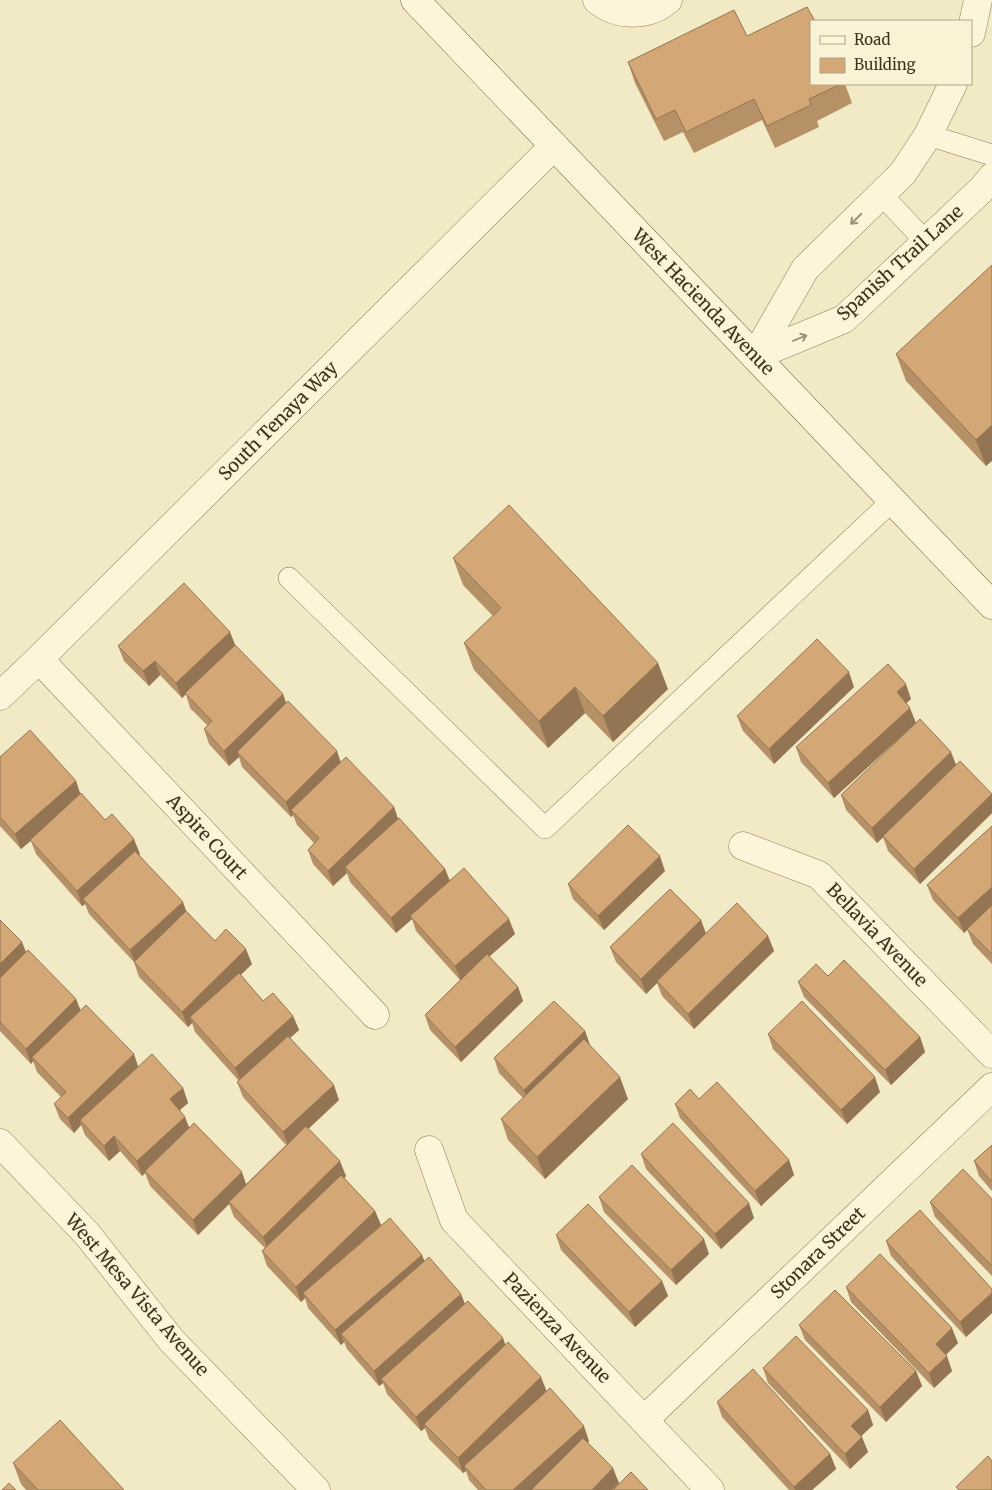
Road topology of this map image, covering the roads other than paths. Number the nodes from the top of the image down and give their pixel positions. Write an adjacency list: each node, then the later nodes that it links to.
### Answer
1 (415, 0): 8 (street, West Hacienda Avenue)
2 (597, 0): 3 (street)
3 (668, 0)
4 (978, 0): 5 (street)
5 (972, 28)
6 (953, 85): 7 (street)
7 (928, 135): 9 (lane); 11 (street)
8 (554, 146): 13 (street, West Hacienda Avenue); 17 (street, South Tenaya Way)
9 (992, 155)
10 (992, 177): 12 (street, Spanish Trail Lane)
11 (881, 194): 12 (lane); 13 (street, one-way to 13)
12 (926, 242): 13 (street, Spanish Trail Lane, one-way to 12)
13 (755, 356): 14 (street, West Hacienda Avenue)
14 (893, 500): 15 (lane); 16 (street, West Hacienda Avenue)
15 (289, 578)
16 (992, 604)
17 (40, 659): 18 (street, South Tenaya Way); 20 (street, Aspire Court)
18 (0, 696)
19 (743, 846): 21 (street, Bellavia Avenue)
20 (375, 1015)
21 (992, 1054)
22 (992, 1086): 25 (street, Stonara Street)
23 (0, 1143): 26 (street, West Mesa Vista Avenue)
24 (429, 1150): 25 (street, Pazienza Avenue)
25 (644, 1420): 27 (street, Pazienza Avenue)
26 (303, 1486)
27 (710, 1490)

